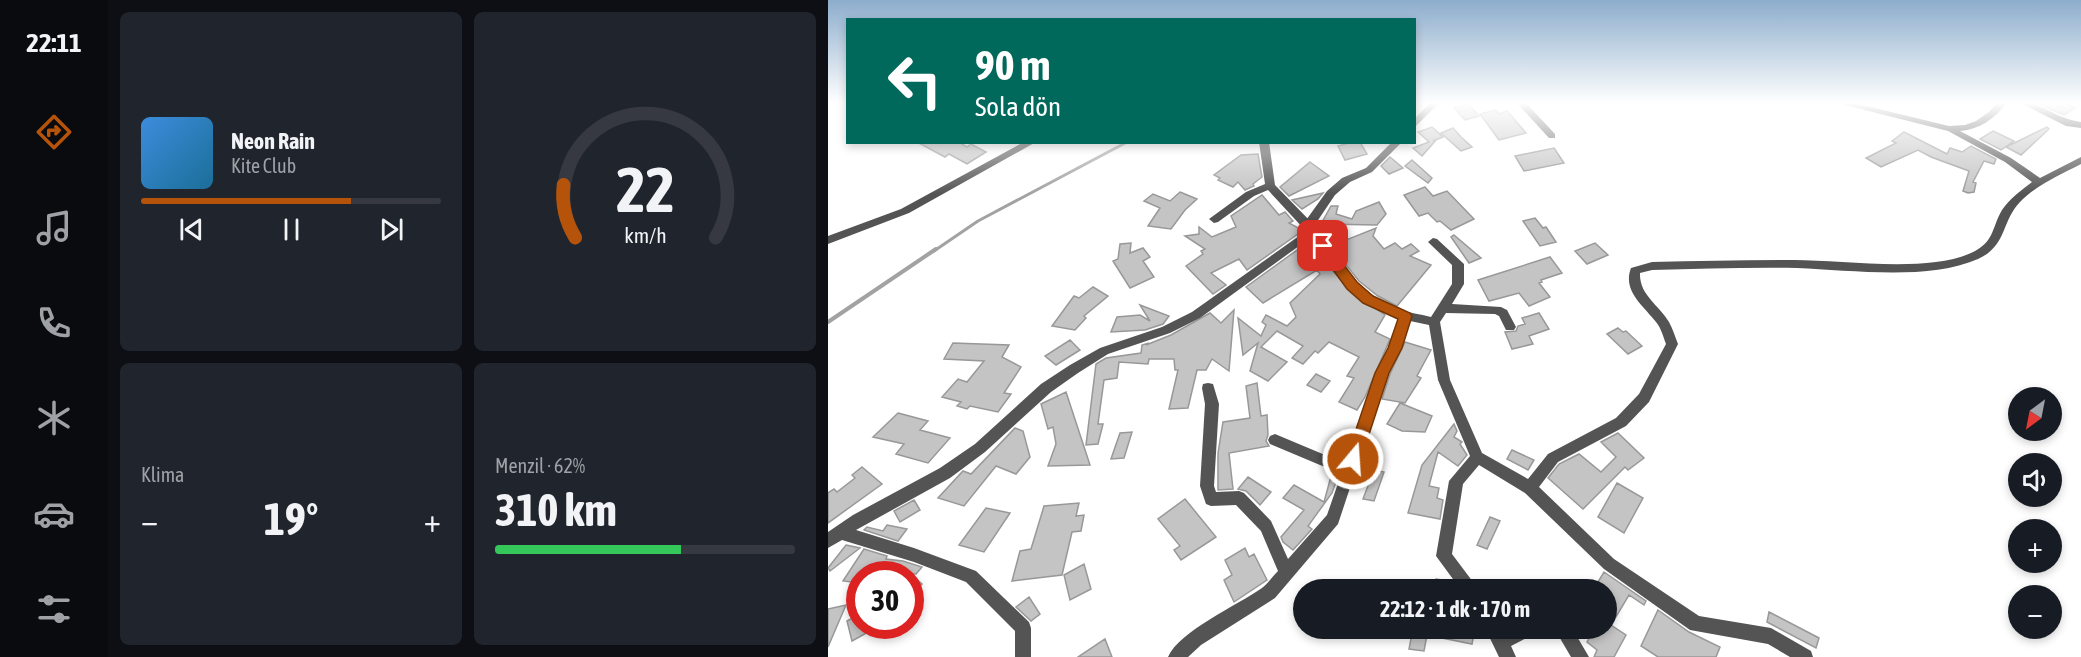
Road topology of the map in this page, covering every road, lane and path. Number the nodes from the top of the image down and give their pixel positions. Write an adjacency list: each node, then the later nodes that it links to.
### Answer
1 (1549, 133): 3 (street)
2 (1956, 133): 8 (street)
3 (1552, 136)
4 (1028, 144): 11 (street)
5 (1264, 144): 9 (street)
6 (1396, 144): 9 (street)
7 (2081, 160): 8 (street)
8 (2039, 182): 23 (street)
9 (1269, 186): 10 (street)
10 (1214, 219)
11 (828, 240)
12 (1299, 240): 24 (street)
13 (1433, 242): 15 (street)
14 (1323, 246): 16 (street)
15 (1443, 308): 17 (street); 18 (street)
16 (1406, 316): 17 (street); 22 (street)
17 (1434, 322): 21 (street)
18 (1510, 327)
19 (1208, 388): 25 (street)
20 (1275, 440): 22 (street)
21 (1477, 457): 23 (street); 26 (street)
22 (1353, 459): 25 (street)
23 (1530, 488): 31 (street)
24 (834, 537): 28 (street)
25 (1286, 572): 29 (street)
26 (1462, 579)
27 (1569, 639): 30 (street)
28 (1023, 657)
29 (1176, 657)
30 (1581, 657)
31 (1805, 657)

